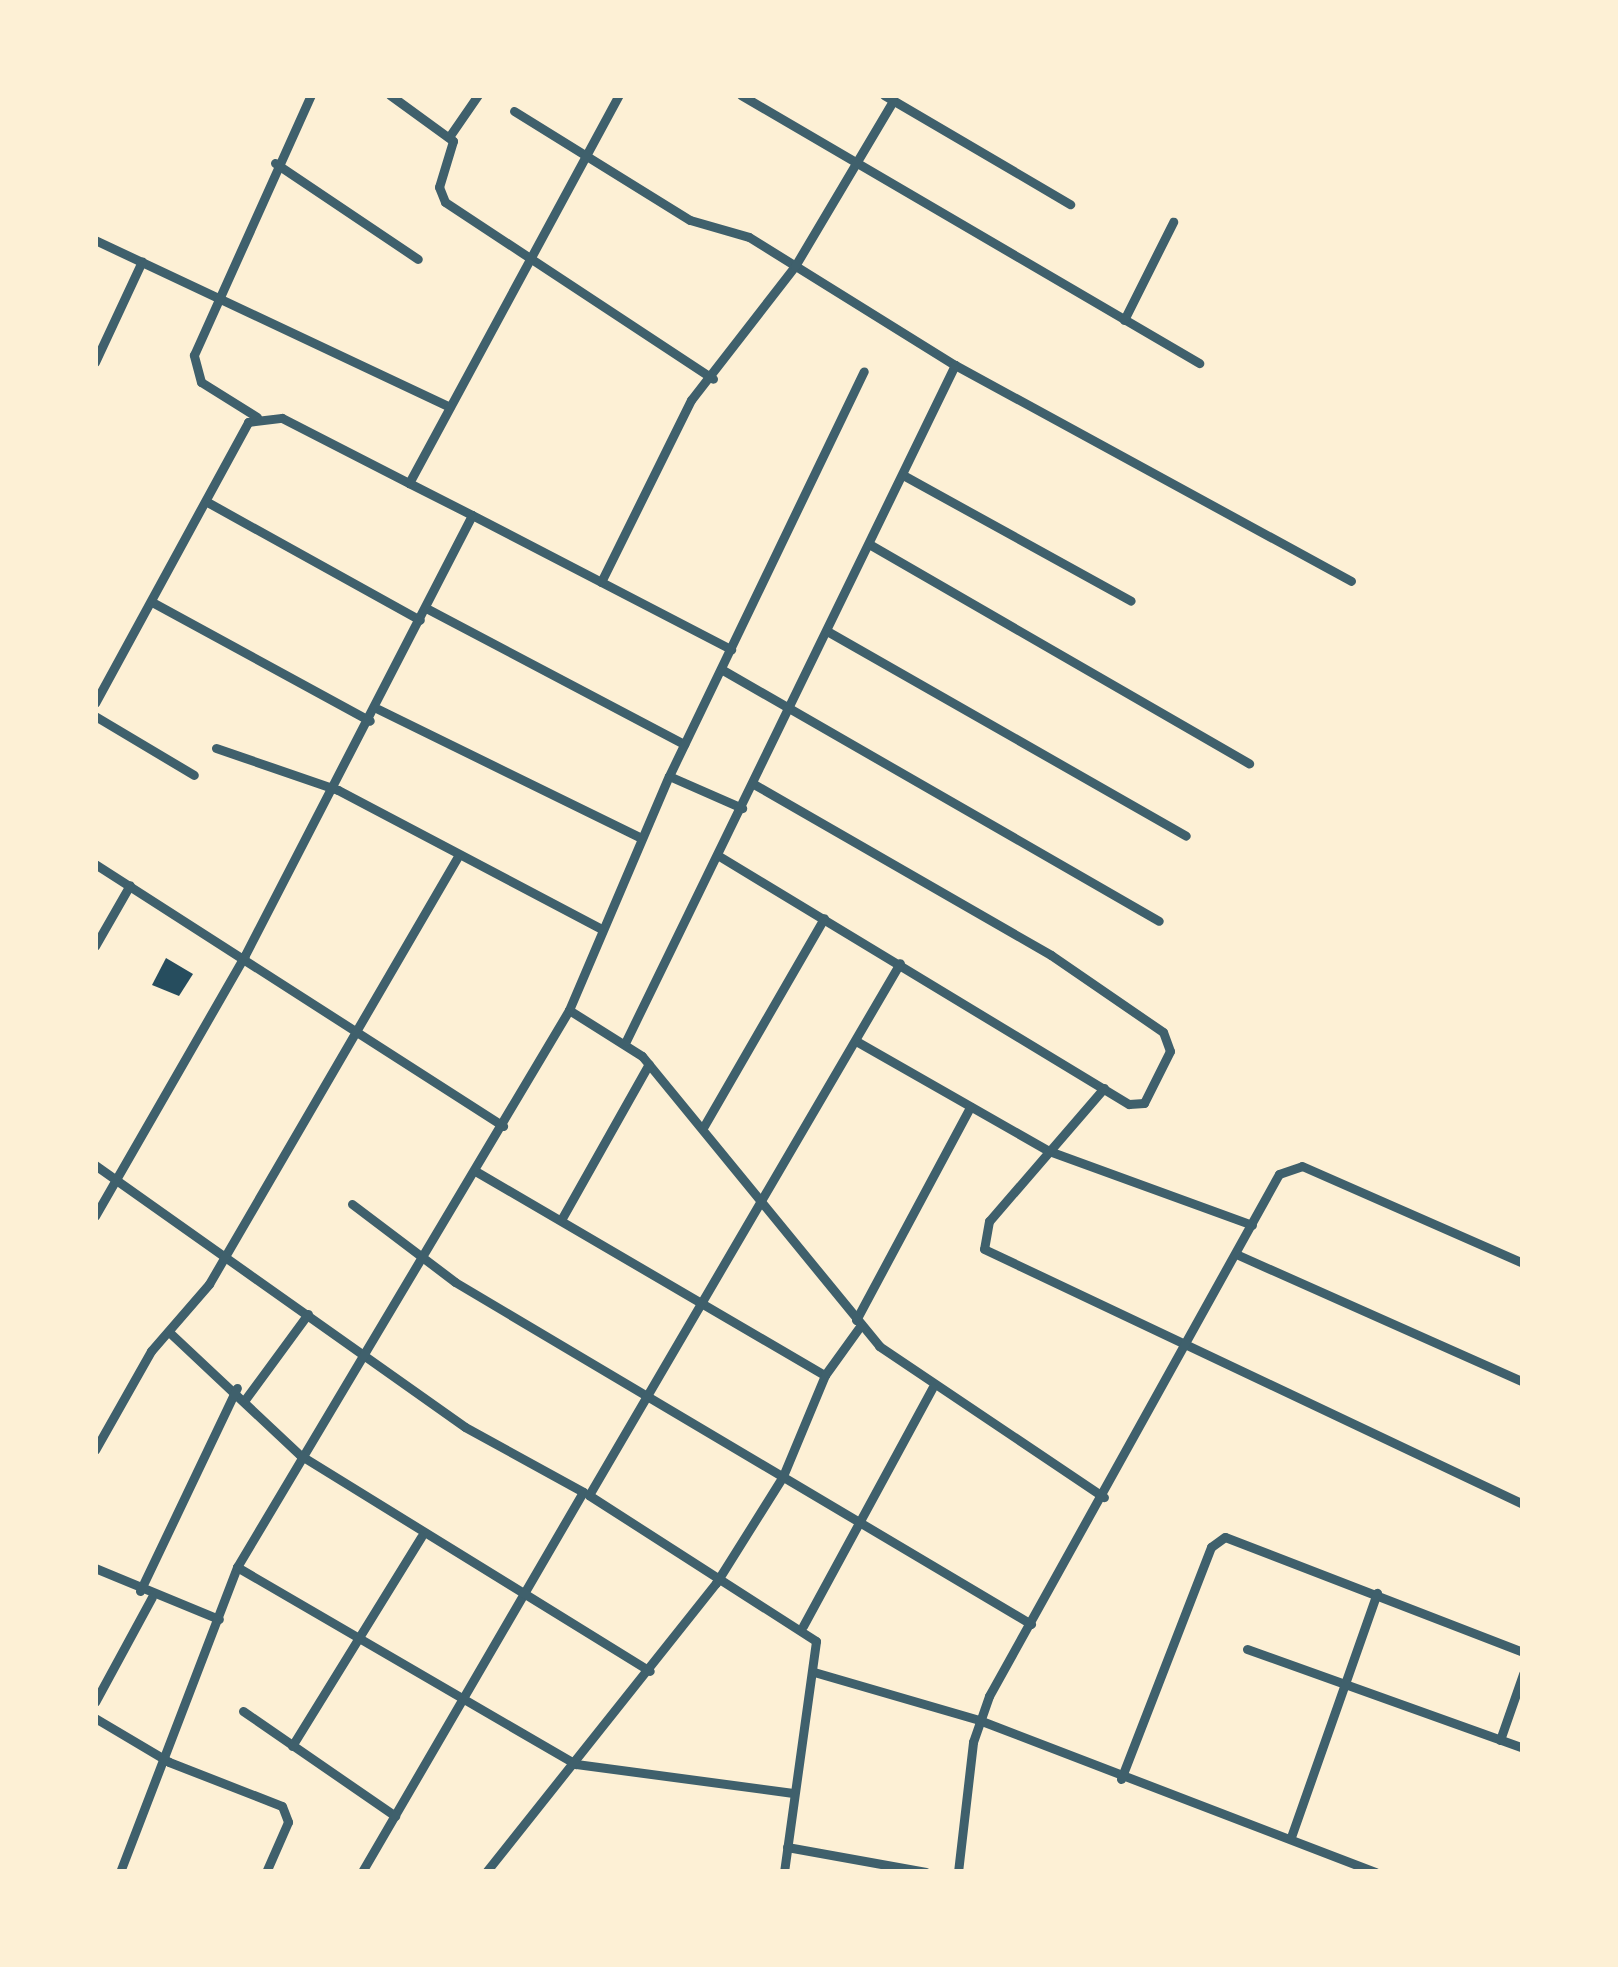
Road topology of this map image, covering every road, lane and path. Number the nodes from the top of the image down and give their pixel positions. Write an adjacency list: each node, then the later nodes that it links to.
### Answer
1 (311, 95): 10 (street)
2 (390, 95): 8 (street)
3 (478, 95): 8 (street)
4 (618, 95): 9 (street)
5 (742, 95): 11 (street)
6 (889, 98): 11 (street); 12 (street)
7 (514, 111): 9 (street)
8 (449, 137): 17 (street)
9 (586, 157): 17 (street); 18 (street)
10 (274, 163): 15 (street); 19 (street)
11 (856, 168): 18 (street); 20 (street)
12 (1070, 204)
13 (1173, 222): 20 (street)
14 (95, 240): 16 (street)
15 (418, 259)
16 (142, 261): 19 (street); 21 (street)
17 (529, 261): 25 (street); 26 (street)
18 (795, 266): 23 (street); 25 (street)
19 (217, 294): 26 (street); 27 (street)
20 (1124, 320): 22 (street)
21 (95, 362)
22 (1199, 363)
23 (955, 365): 28 (street); 33 (street)
24 (864, 372): 40 (street)
25 (713, 379): 34 (street)
26 (450, 407): 29 (street)
27 (256, 416): 29 (street); 30 (street)
28 (903, 475): 32 (street); 35 (street)
29 (409, 483): 31 (street)
30 (209, 503): 36 (street); 38 (street)
31 (472, 515): 34 (street); 37 (street)
32 (869, 544): 39 (street); 49 (street)
33 (1351, 581)
34 (601, 582): 40 (street)
35 (1131, 601)
36 (152, 602): 42 (street); 46 (street)
37 (426, 608): 38 (street); 47 (street)
38 (420, 620): 44 (street)
39 (827, 631): 43 (street); 55 (street)
40 (731, 648): 41 (street)
41 (721, 669): 43 (street); 47 (street)
42 (96, 700)
43 (790, 707): 52 (street); 62 (street)
44 (378, 708): 46 (street); 56 (street)
45 (95, 716): 50 (street)
46 (370, 721): 53 (street)
47 (684, 744): 51 (street)
48 (216, 748): 53 (street)
49 (1249, 763)
50 (194, 775)
51 (669, 776): 54 (street); 56 (street)
52 (754, 784): 54 (street); 72 (street)
53 (334, 789): 58 (street); 65 (street)
54 (742, 808): 57 (street)
55 (1186, 836)
56 (642, 838): 63 (street)
57 (719, 856): 61 (street); 70 (street)
58 (457, 858): 63 (street); 68 (street)
59 (95, 864): 60 (street)
60 (130, 885): 64 (street); 65 (street)
61 (824, 918): 66 (street); 75 (street)
62 (1159, 921)
63 (602, 929): 67 (street)
64 (95, 946)
65 (245, 955): 68 (street); 79 (street)
66 (900, 963): 69 (street); 72 (street)
67 (569, 1010): 70 (street); 74 (street)
68 (357, 1029): 74 (street); 85 (street)
69 (856, 1041): 73 (street); 80 (street)
70 (626, 1042): 71 (street)
71 (649, 1064): 75 (street); 83 (street)
72 (1104, 1088): 76 (street)
73 (970, 1106): 76 (street); 91 (street)
74 (502, 1126): 78 (street)
75 (704, 1126): 80 (street)
76 (1049, 1151): 84 (street); 93 (street)
77 (95, 1166): 79 (street)
78 (476, 1172): 83 (street); 87 (street)
79 (114, 1179): 82 (street); 85 (street)
80 (763, 1200): 89 (street); 91 (street)
81 (352, 1204): 87 (street)
82 (95, 1216)
83 (561, 1220): 89 (street)
84 (1252, 1225): 86 (street); 88 (street)
85 (224, 1253): 90 (street); 92 (street)
86 (1236, 1254): 93 (street); 96 (street)
87 (424, 1258): 94 (street); 99 (street)
88 (1523, 1263)
89 (698, 1299): 95 (street); 99 (street)
90 (308, 1314): 94 (street); 100 (street)
91 (859, 1323): 95 (street); 98 (street)
92 (170, 1332): 97 (street); 101 (street)
93 (1186, 1348): 104 (street); 105 (street)
94 (365, 1355): 102 (street); 113 (street)
95 (825, 1375): 103 (street)
96 (1523, 1382)
97 (237, 1388): 100 (street); 111 (street)
98 (932, 1388): 104 (street); 106 (street)
99 (646, 1394): 103 (street); 110 (street)
100 (244, 1401): 102 (street)
101 (95, 1450)
102 (300, 1455): 107 (street); 109 (street)
103 (784, 1476): 106 (street); 110 (street)
104 (1104, 1497): 116 (street)
105 (1523, 1504)
106 (860, 1522): 116 (street); 117 (street)
107 (422, 1537): 113 (street); 118 (street)
108 (95, 1568): 111 (street)
109 (236, 1568): 115 (street); 118 (street)
110 (722, 1573): 117 (street); 121 (street)
111 (140, 1591): 114 (street)
112 (1377, 1593): 120 (street); 124 (street); 135 (street)
113 (523, 1596): 121 (street); 126 (street)
114 (152, 1598): 115 (street); 125 (street)
115 (219, 1619): 133 (street)
116 (1031, 1624): 129 (street)
117 (802, 1626): 122 (street)
118 (360, 1641): 126 (street); 131 (street)
119 (1247, 1650): 124 (street)
120 (1523, 1652)
121 (650, 1671): 134 (street)
122 (814, 1672): 129 (street); 136 (street)
123 (1523, 1674): 130 (street)
124 (1344, 1686): 130 (street); 138 (street)
125 (95, 1702)
126 (466, 1704): 134 (street); 137 (street)
127 (243, 1711): 131 (street)
128 (95, 1718): 133 (street)
129 (979, 1720): 135 (street); 146 (street)
130 (1500, 1740): 132 (street)
131 (292, 1746): 137 (street)
132 (1523, 1748)
133 (169, 1762): 140 (street); 141 (street)
134 (576, 1764): 136 (street); 143 (street)
135 (1122, 1779): 138 (street)
136 (793, 1793): 139 (street)
137 (395, 1816): 142 (street)
138 (1291, 1836): 147 (street)
139 (786, 1847): 144 (street); 145 (street)
140 (120, 1872)
141 (266, 1872)
142 (362, 1872)
143 (486, 1872)
144 (784, 1872)
145 (926, 1872)
146 (958, 1872)
147 (1376, 1872)

